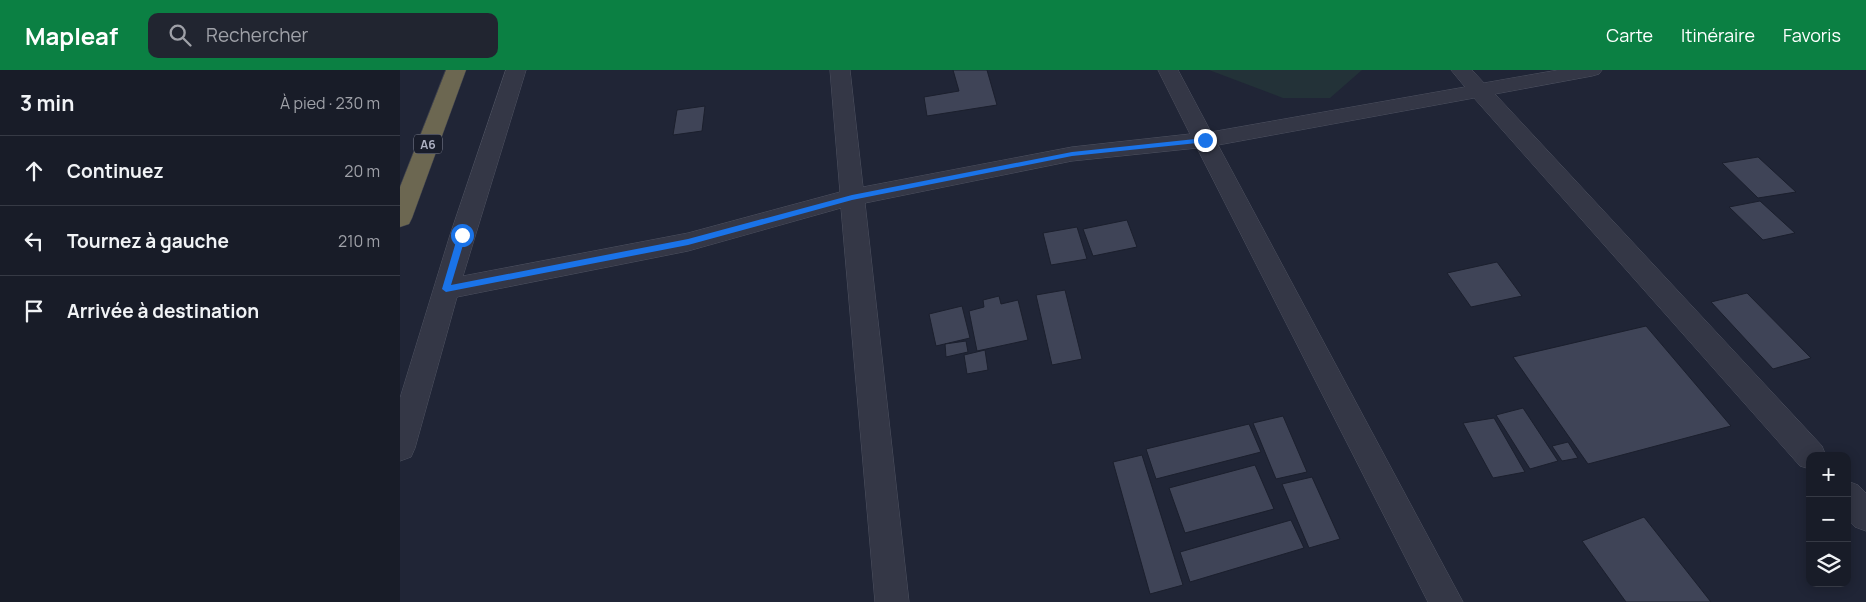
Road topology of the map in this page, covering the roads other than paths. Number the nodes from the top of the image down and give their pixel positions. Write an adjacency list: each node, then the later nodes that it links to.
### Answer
1 (456, 70): 10 (highway, A6)
2 (516, 70): 11 (street)
3 (840, 70): 9 (street)
4 (1168, 70): 8 (street)
5 (1461, 70): 7 (street)
6 (1592, 70): 7 (street)
7 (1480, 90): 8 (street); 13 (street)
8 (1205, 140): 9 (street); 17 (street)
9 (852, 197): 11 (street); 16 (street)
10 (400, 218)
11 (446, 289): 12 (street)
12 (400, 448)
13 (1807, 452)
14 (1849, 497): 15 (street)
15 (1866, 516)
16 (892, 602)
17 (1446, 602)

